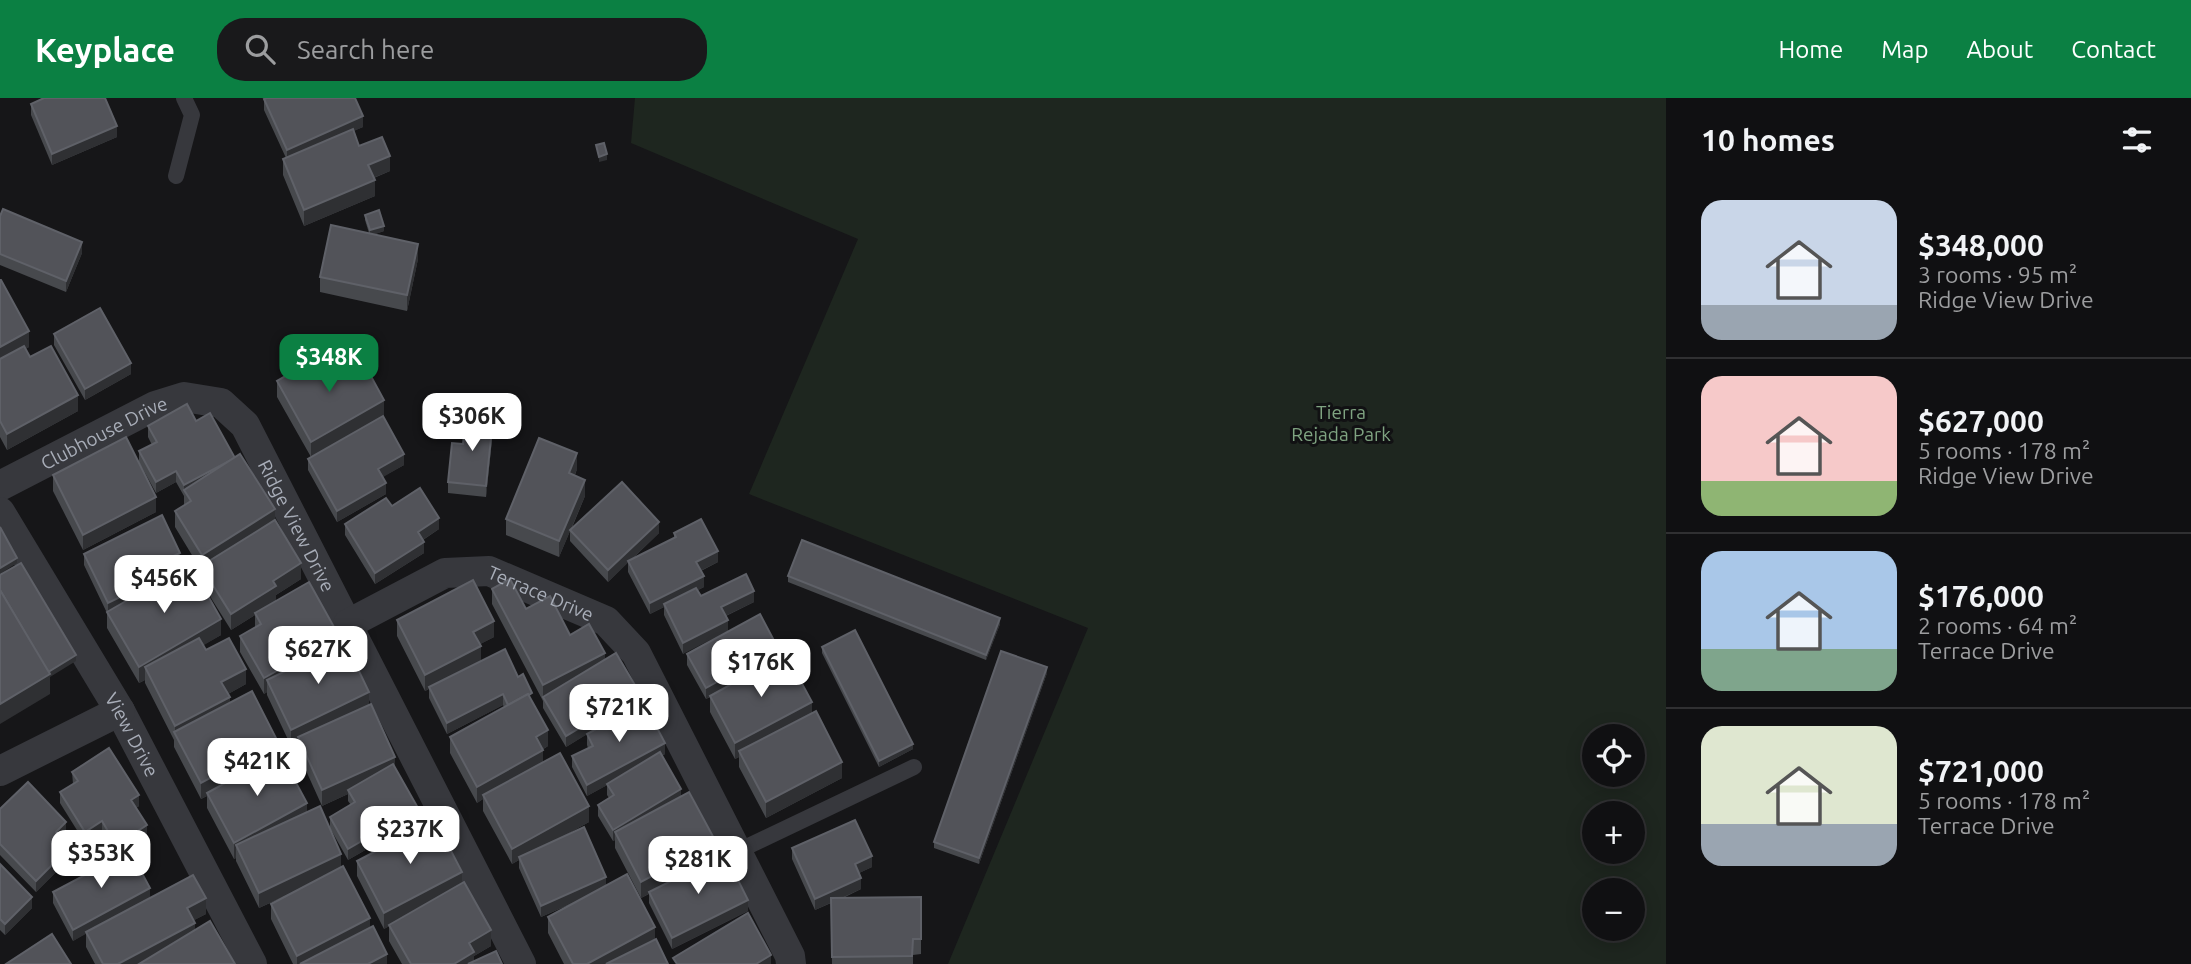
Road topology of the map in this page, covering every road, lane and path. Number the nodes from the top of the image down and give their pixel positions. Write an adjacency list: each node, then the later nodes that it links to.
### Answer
1 (184, 98): 2 (lane)
2 (176, 176)
3 (245, 425): 4 (street, Clubhouse Drive); 6 (street, Ridge View Drive)
4 (0, 486)
5 (0, 512): 7 (street, View Drive)
6 (348, 624): 10 (street, Terrace Drive); 12 (street, Ridge View Drive)
7 (120, 711): 9 (street); 11 (street, View Drive)
8 (914, 767): 10 (lane)
9 (0, 771)
10 (738, 851): 13 (street, Terrace Drive)
11 (252, 964)
12 (522, 964)
13 (791, 964)

